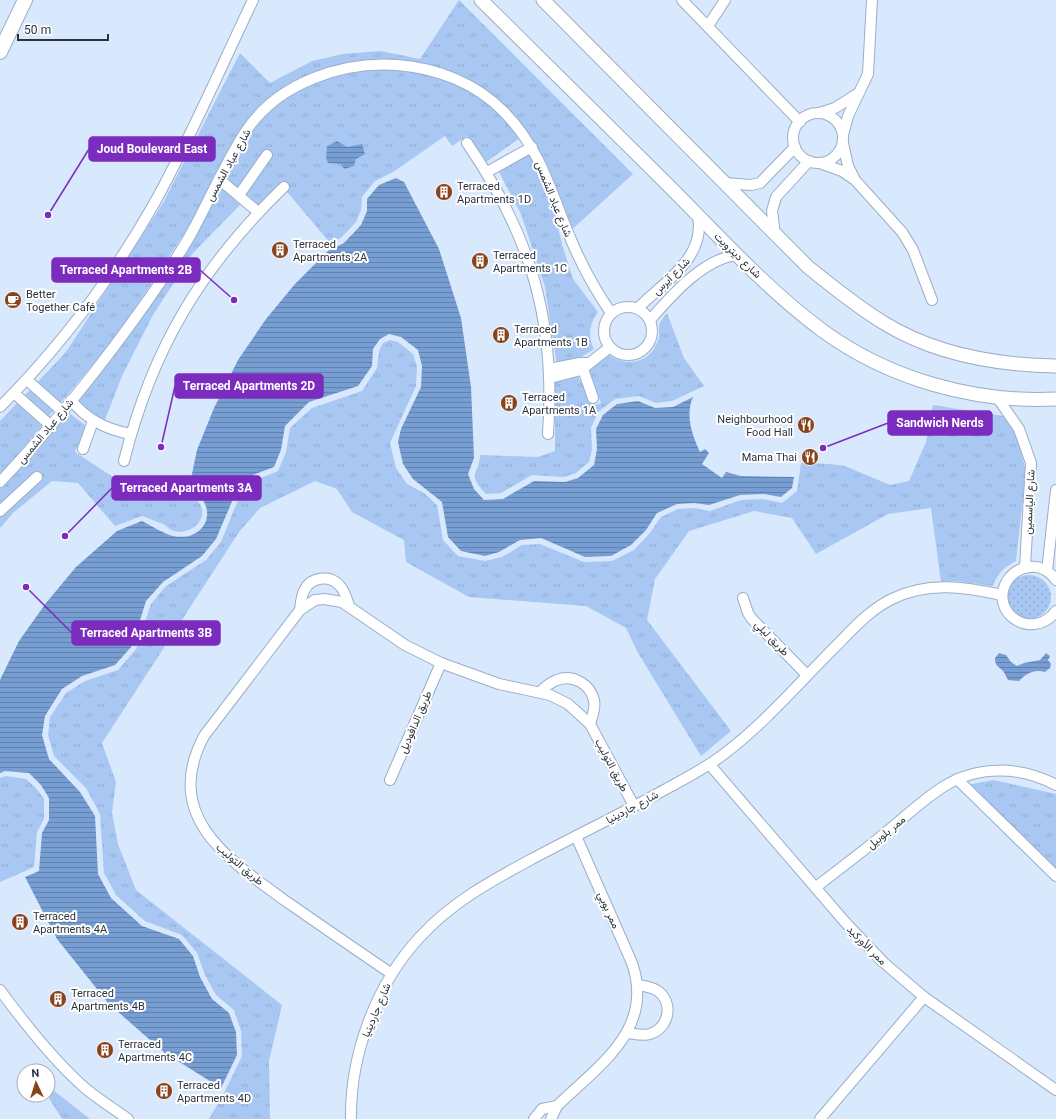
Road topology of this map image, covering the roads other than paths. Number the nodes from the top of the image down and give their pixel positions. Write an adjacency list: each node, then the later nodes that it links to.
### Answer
1 (25, 0): 9 (main road)
2 (253, 0): 38 (street)
3 (481, 0): 27 (street, شارع ديترويت)
4 (543, 0): 23 (street)
5 (682, 0): 8 (street)
6 (725, 0): 8 (street)
7 (872, 0): 10 (street)
8 (708, 26): 12 (street)
9 (0, 52)
10 (862, 90): 11 (street); 13 (street)
11 (819, 113): 12 (street); 13 (street)
12 (800, 122): 16 (street)
13 (843, 139): 19 (street); 22 (street)
14 (468, 143): 20 (street)
15 (532, 147): 20 (street); 21 (street, شارع عباد الشمس); 32 (street, شارع عباد الشمس)
16 (795, 147): 18 (street); 23 (street)
17 (267, 154): 25 (street)
18 (809, 161): 19 (street); 28 (street)
19 (820, 163): 22 (street)
20 (487, 172): 37 (street)
21 (219, 179): 25 (street); 43 (street, شارع عباد الشمس)
22 (855, 180): 30 (street)
23 (725, 183): 28 (street)
24 (284, 187): 26 (street)
25 (238, 195): 26 (street)
26 (258, 212): 48 (street)
27 (698, 216): 29 (street, شارع ديترويت); 31 (street, شارع آيرس)
28 (775, 235): 36 (street)
29 (736, 255): 33 (street, شارع آيرس); 40 (street, شارع ديترويت)
30 (932, 300)
31 (638, 308): 32 (street); 33 (street)
32 (611, 313): 34 (street)
33 (650, 320): 34 (street)
34 (610, 347): 35 (street)
35 (585, 366): 37 (street); 41 (street)
36 (1056, 366)
37 (550, 374): 49 (street)
38 (27, 380): 39 (street); 45 (street)
39 (14, 393): 44 (street); 47 (street)
40 (997, 397): 42 (street, شارع ديترويت); 56 (street, شارع الياسمين)
41 (593, 398)
42 (1056, 399)
43 (71, 400): 45 (street, شارع عباد الشمس); 46 (street)
44 (0, 407)
45 (62, 411): 47 (street, شارع عباد الشمس)
46 (93, 421): 48 (street); 50 (street)
47 (50, 425): 53 (street, شارع عباد الشمس)
48 (130, 434): 51 (street)
49 (548, 434)
50 (83, 449)
51 (124, 461)
52 (37, 478): 55 (street)
53 (0, 482)
54 (1056, 490): 57 (street)
55 (0, 511)
56 (1025, 568): 57 (street); 59 (street)
57 (1047, 571): 58 (street)
58 (1056, 580)
59 (1002, 594): 63 (street); 65 (street, شارع جاردينيا)
60 (743, 598): 65 (street, طريق ليلي)
61 (349, 606): 62 (street, طريق التوليب); 62 (street, طريق التوليب); 64 (street, طريق التوليب)
62 (300, 610): 76 (street, طريق التوليب)
63 (1056, 611)
64 (441, 663): 66 (street, طريق التوليب); 70 (street, طريق الدافوديل)
65 (807, 675): 68 (street, شارع جاردينيا)
66 (540, 692): 67 (street, طريق التوليب); 67 (street)
67 (590, 724): 72 (street, طريق التوليب)
68 (710, 765): 72 (street, شارع جاردينيا); 75 (street, ممر الأوركيد)
69 (958, 779): 71 (street, ممر بلوبيل); 74 (street); 75 (street, ممر بلوبيل)
70 (390, 780)
71 (1056, 785)
72 (634, 806): 73 (street, شارع جاردينيا)
73 (576, 836): 76 (street, شارع جاردينيا); 77 (street, ممر بوبي)
74 (1056, 876)
75 (816, 887): 79 (street, ممر الأوركيد)
76 (392, 974): 84 (street, شارع جاردينيا)
77 (638, 986): 80 (street, ممر بوبي); 80 (street)
78 (0, 990): 83 (street)
79 (924, 997): 81 (street, ممر الأوركيد); 87 (street)
80 (628, 1033): 82 (street, ممر بوبي)
81 (1056, 1090)
82 (557, 1106): 85 (street, ممر بوبي); 86 (street, ممر بوبي)
83 (128, 1119)
84 (351, 1119)
85 (534, 1119)
86 (551, 1119)
87 (820, 1119)

